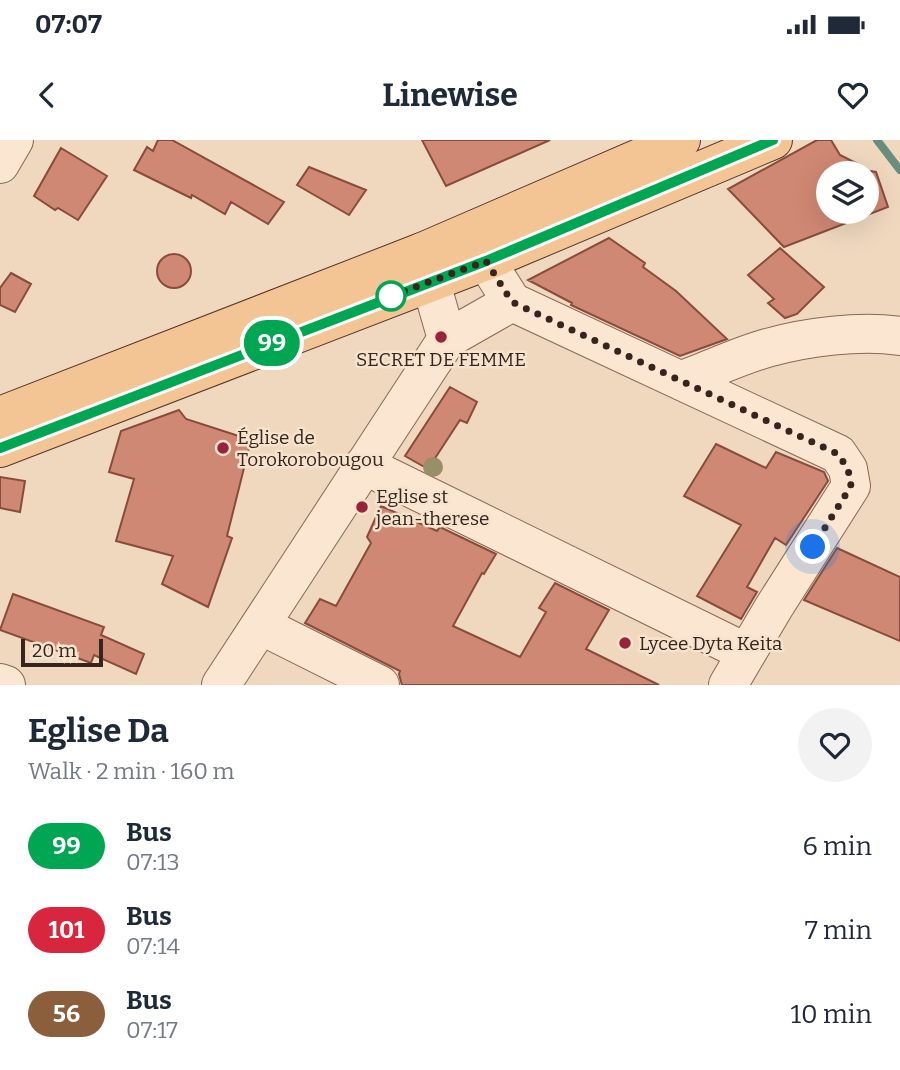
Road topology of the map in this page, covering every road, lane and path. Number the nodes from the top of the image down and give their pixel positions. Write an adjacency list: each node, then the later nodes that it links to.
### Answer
1 (14, 140): 4 (street)
2 (681, 140): 6 (main road)
3 (774, 140): 5 (main road)
4 (0, 163)
5 (486, 261): 6 (main road); 7 (street)
6 (427, 266): 9 (street); 11 (main road); 12 (main road)
7 (512, 302): 9 (street); 10 (street)
8 (900, 336): 10 (street)
9 (447, 339): 13 (street)
10 (682, 380): 15 (street)
11 (0, 416)
12 (0, 448)
13 (365, 465): 14 (street); 15 (street)
14 (260, 625): 18 (street); 19 (street)
15 (737, 669)
16 (0, 683): 17 (street)
17 (6, 685)
18 (221, 685)
19 (380, 685)

